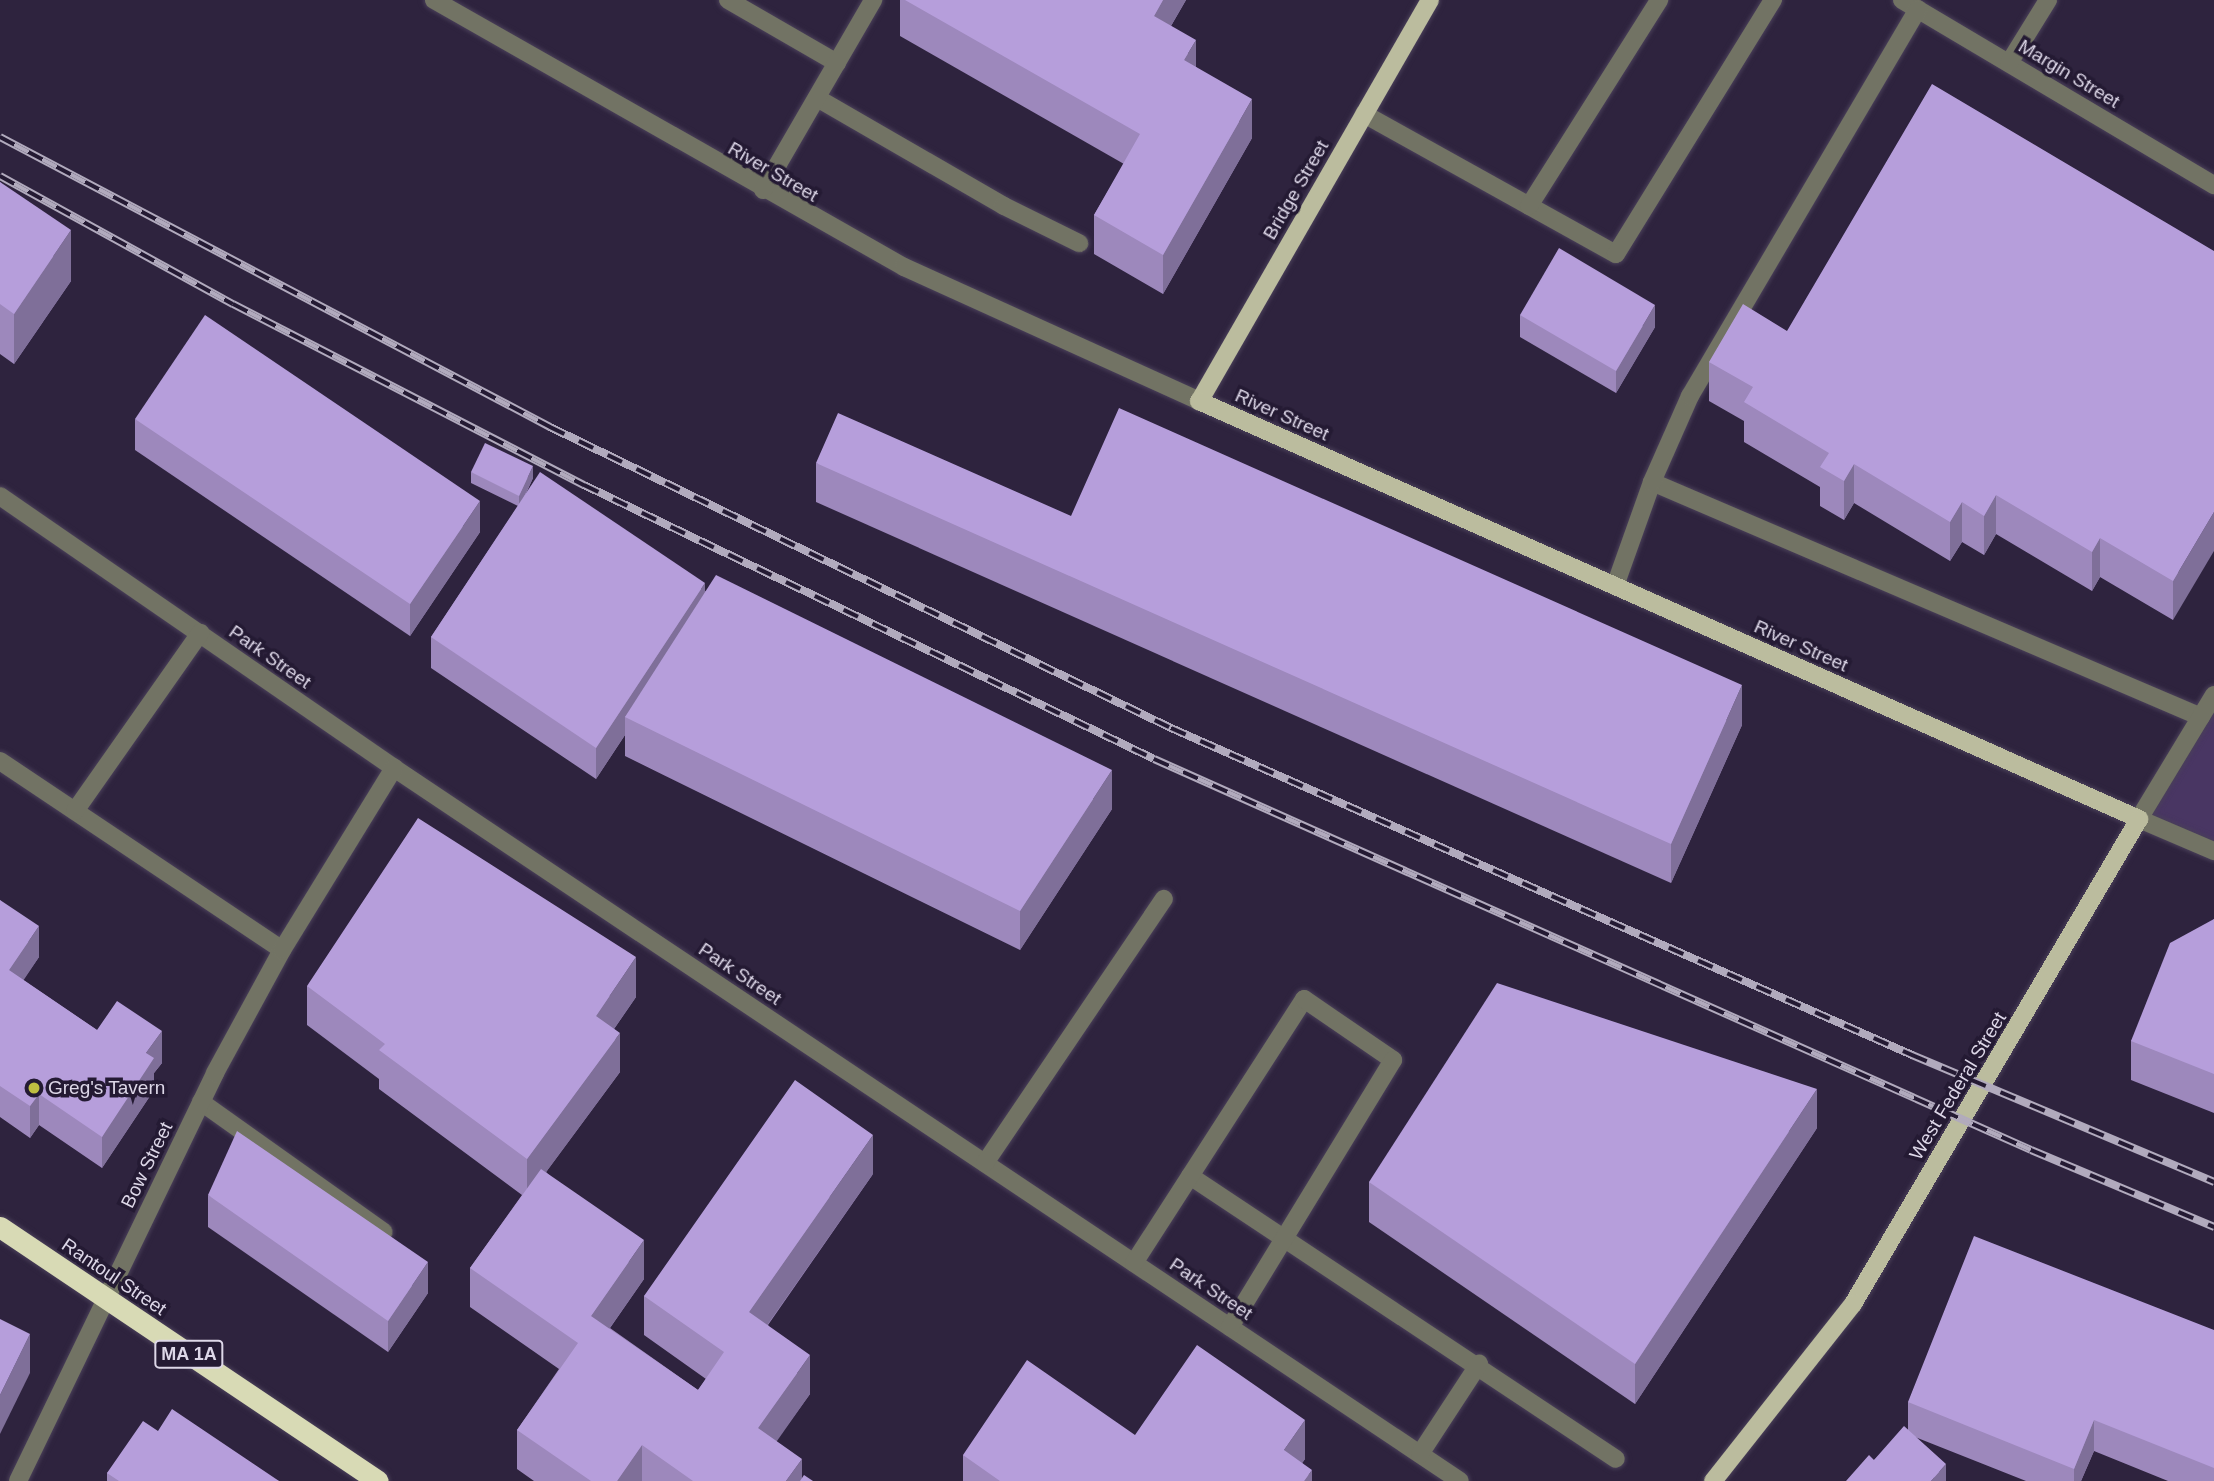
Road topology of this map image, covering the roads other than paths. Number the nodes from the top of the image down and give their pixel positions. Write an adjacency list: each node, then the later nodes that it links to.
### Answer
1 (434, 0): 15 (street, River Street)
2 (728, 0): 10 (street)
3 (873, 0): 10 (street)
4 (1430, 0): 13 (main road, Bridge Street)
5 (1659, 0): 16 (street)
6 (1773, 0): 16 (street)
7 (1902, 0): 9 (street, Margin Street)
8 (2048, 0): 11 (street)
9 (1918, 9): 11 (street, Margin Street); 19 (street)
10 (837, 63): 12 (street)
11 (2009, 63): 14 (street, Margin Street)
12 (817, 99): 15 (street); 17 (street)
13 (1364, 114): 16 (street); 18 (main road, Bridge Street)
14 (2214, 185)
15 (762, 190): 18 (street, River Street)
16 (1529, 206)
17 (1079, 243)
18 (1199, 401): 21 (main road, River Street)
19 (1651, 482): 21 (street); 24 (street)
20 (0, 496): 22 (street, Park Street)
21 (1615, 586): 28 (main road, River Street)
22 (200, 634): 26 (street, Park Street); 27 (street)
23 (2214, 695): 24 (street, West Federal Street)
24 (2201, 718): 28 (street, West Federal Street)
25 (0, 761): 27 (street)
26 (394, 768): 31 (street, Bow Street); 33 (street, Park Street)
27 (75, 811): 31 (street)
28 (2139, 819): 29 (street); 47 (main road, West Federal Street)
29 (2214, 851)
30 (1164, 899): 33 (street)
31 (282, 950): 32 (street, Bow Street)
32 (201, 1102): 37 (street); 39 (street, Bow Street)
33 (985, 1163): 38 (street, Park Street)
34 (1190, 1176): 36 (street); 36 (street); 38 (street)
35 (0, 1227): 39 (highway, Rantoul Street / MA 1A)
36 (1284, 1237): 40 (street); 41 (street)
37 (405, 1247)
38 (1134, 1263): 40 (street, Park Street)
39 (105, 1297): 44 (street, Bow Street); 45 (highway, Rantoul Street / MA 1A)
40 (1230, 1327): 42 (street, Park Street)
41 (1479, 1364): 42 (street); 43 (street)
42 (1420, 1454): 46 (street, Park Street)
43 (1616, 1459)
44 (18, 1481)
45 (378, 1481)
46 (1460, 1481)
47 (1713, 1481)

